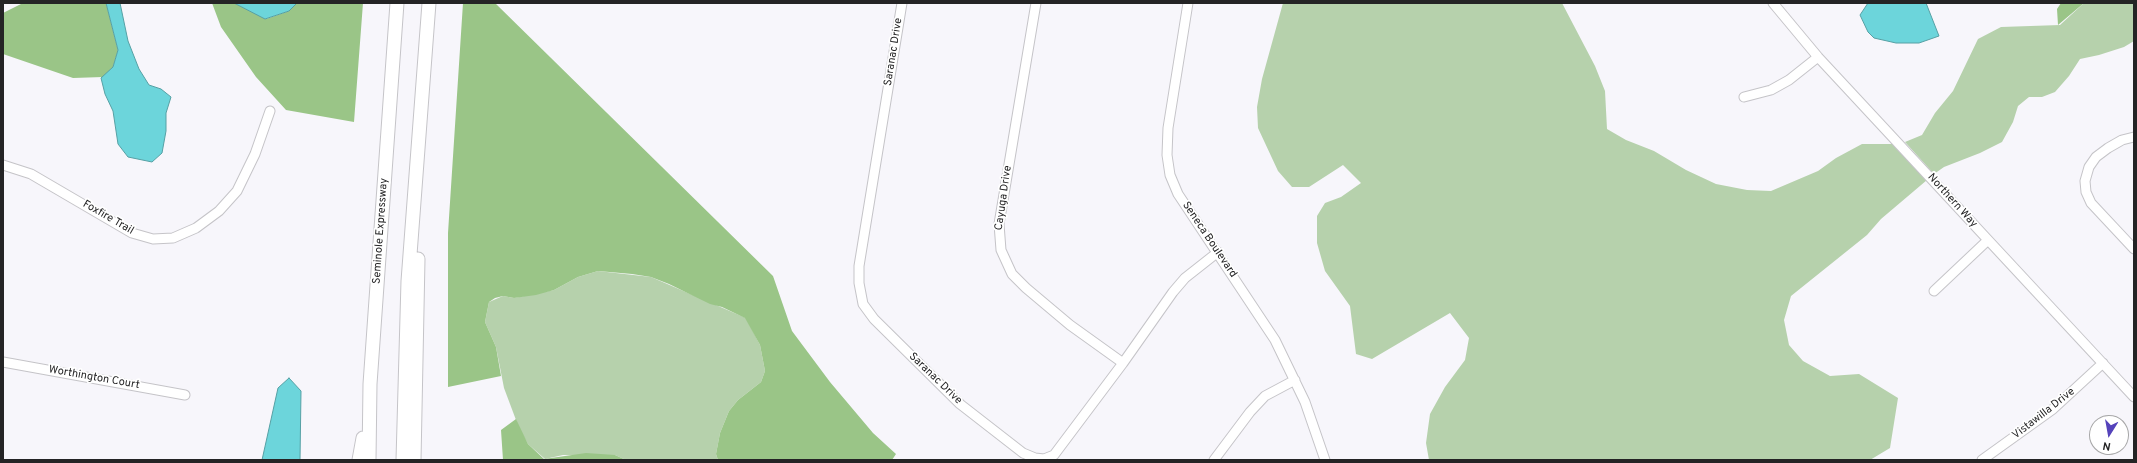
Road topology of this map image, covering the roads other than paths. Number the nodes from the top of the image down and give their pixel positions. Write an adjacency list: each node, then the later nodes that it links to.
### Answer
1 (397, 3): 21 (highway, Seminole Expressway)
2 (902, 3): 18 (street, Saranac Drive)
3 (1036, 3): 18 (street, Cayuga Drive)
4 (1188, 3): 15 (street, Seneca Boulevard)
5 (1773, 3): 7 (street, Northern Way)
6 (429, 6): 11 (highway)
7 (1818, 57): 8 (street); 13 (street, Northern Way)
8 (1744, 97)
9 (270, 111): 12 (street, Foxfire Trail)
10 (2134, 138): 14 (street)
11 (416, 163): 26 (highway); 27 (highway)
12 (3, 165)
13 (1988, 240): 16 (street); 19 (street, Northern Way)
14 (2134, 248)
15 (1218, 252): 18 (street, Saranac Drive); 20 (street, Seneca Boulevard)
16 (1934, 291)
17 (3, 362): 22 (street, Worthington Court)
18 (1123, 363)
19 (2103, 363): 23 (street, Northern Way); 30 (street, Vistawilla Drive)
20 (1295, 380): 28 (street); 29 (street, Seneca Boulevard)
21 (370, 384): 24 (highway); 25 (highway, Seminole Expressway)
22 (185, 395)
23 (2134, 397)
24 (359, 460)
25 (369, 460)
26 (403, 460)
27 (414, 460)
28 (1214, 460)
29 (1325, 460)
30 (1982, 460)

